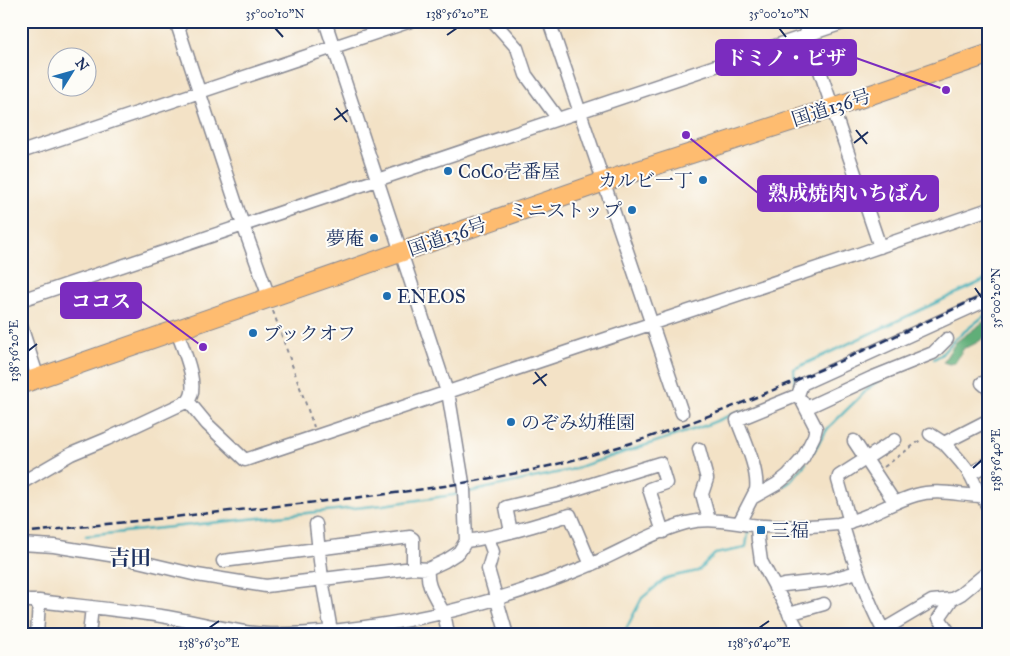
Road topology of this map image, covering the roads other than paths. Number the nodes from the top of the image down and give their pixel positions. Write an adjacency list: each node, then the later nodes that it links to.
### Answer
1 (176, 21): 11 (street)
2 (325, 21): 9 (street)
3 (411, 21): 9 (street)
4 (493, 21): 14 (street)
5 (549, 21): 13 (street)
6 (803, 21): 8 (street)
7 (849, 21): 8 (street)
8 (808, 36): 12 (street); 13 (street)
9 (332, 47): 11 (street); 16 (street)
10 (989, 54): 12 (highway, 国道136号)
11 (199, 92): 15 (street); 19 (street)
12 (832, 108): 17 (highway, 国道136号); 20 (street)
13 (580, 112): 14 (street); 17 (street)
14 (558, 120): 16 (street)
15 (21, 152)
16 (376, 180): 19 (street); 21 (street)
17 (603, 182): 21 (highway, 国道136号); 25 (street)
18 (989, 209): 20 (street)
19 (243, 225): 22 (street); 24 (street)
20 (880, 246): 25 (street)
21 (399, 252): 22 (highway, 国道136号); 30 (street)
22 (269, 298): 27 (highway, 国道136号)
23 (989, 299): 31 (street)
24 (21, 300)
25 (651, 324): 30 (street); 34 (street)
26 (21, 326): 29 (street)
27 (176, 329): 29 (highway, 国道136号); 32 (street)
28 (947, 339): 33 (street)
29 (30, 381)
30 (447, 393): 32 (street); 56 (street)
31 (798, 395): 33 (street); 46 (street)
32 (188, 401): 44 (street)
33 (806, 408): 46 (street)
34 (682, 413)
35 (989, 420): 39 (street)
36 (930, 434): 39 (street)
37 (854, 440): 41 (street)
38 (895, 440): 41 (street)
39 (944, 443): 43 (street)
40 (699, 449): 49 (street)
41 (866, 458): 47 (street); 50 (street)
42 (989, 463): 43 (street)
43 (970, 474): 45 (street)
44 (21, 483)
45 (983, 496): 47 (street); 48 (street)
46 (752, 498): 52 (street)
47 (895, 503): 50 (street)
48 (989, 509)
49 (709, 520): 52 (street); 54 (street)
50 (846, 523): 52 (street); 64 (street)
51 (316, 524): 58 (street)
52 (749, 524): 66 (street)
53 (511, 532): 54 (street); 55 (street); 60 (street)
54 (663, 532): 60 (street)
55 (488, 538): 56 (street); 67 (street)
56 (466, 540): 62 (street)
57 (21, 544): 65 (street)
58 (318, 549): 59 (street); 61 (street); 65 (street)
59 (224, 561)
60 (591, 565): 67 (street)
61 (413, 568): 62 (street); 65 (street)
62 (428, 569): 73 (street)
63 (989, 571): 68 (street)
64 (857, 572): 66 (street); 77 (street)
65 (322, 580): 75 (street)
66 (775, 588): 74 (street)
67 (497, 599): 73 (street); 81 (street)
68 (952, 599): 77 (street); 83 (street)
69 (21, 601): 70 (street)
70 (39, 601): 72 (street); 78 (street)
71 (824, 604): 74 (street)
72 (92, 607): 75 (street); 79 (street)
73 (443, 614): 76 (street); 80 (street)
74 (789, 614): 82 (street)
75 (331, 631): 76 (street)
76 (360, 631)
77 (886, 631)
78 (37, 635)
79 (89, 635)
80 (448, 635)
81 (507, 635)
82 (801, 635)
83 (951, 635)

